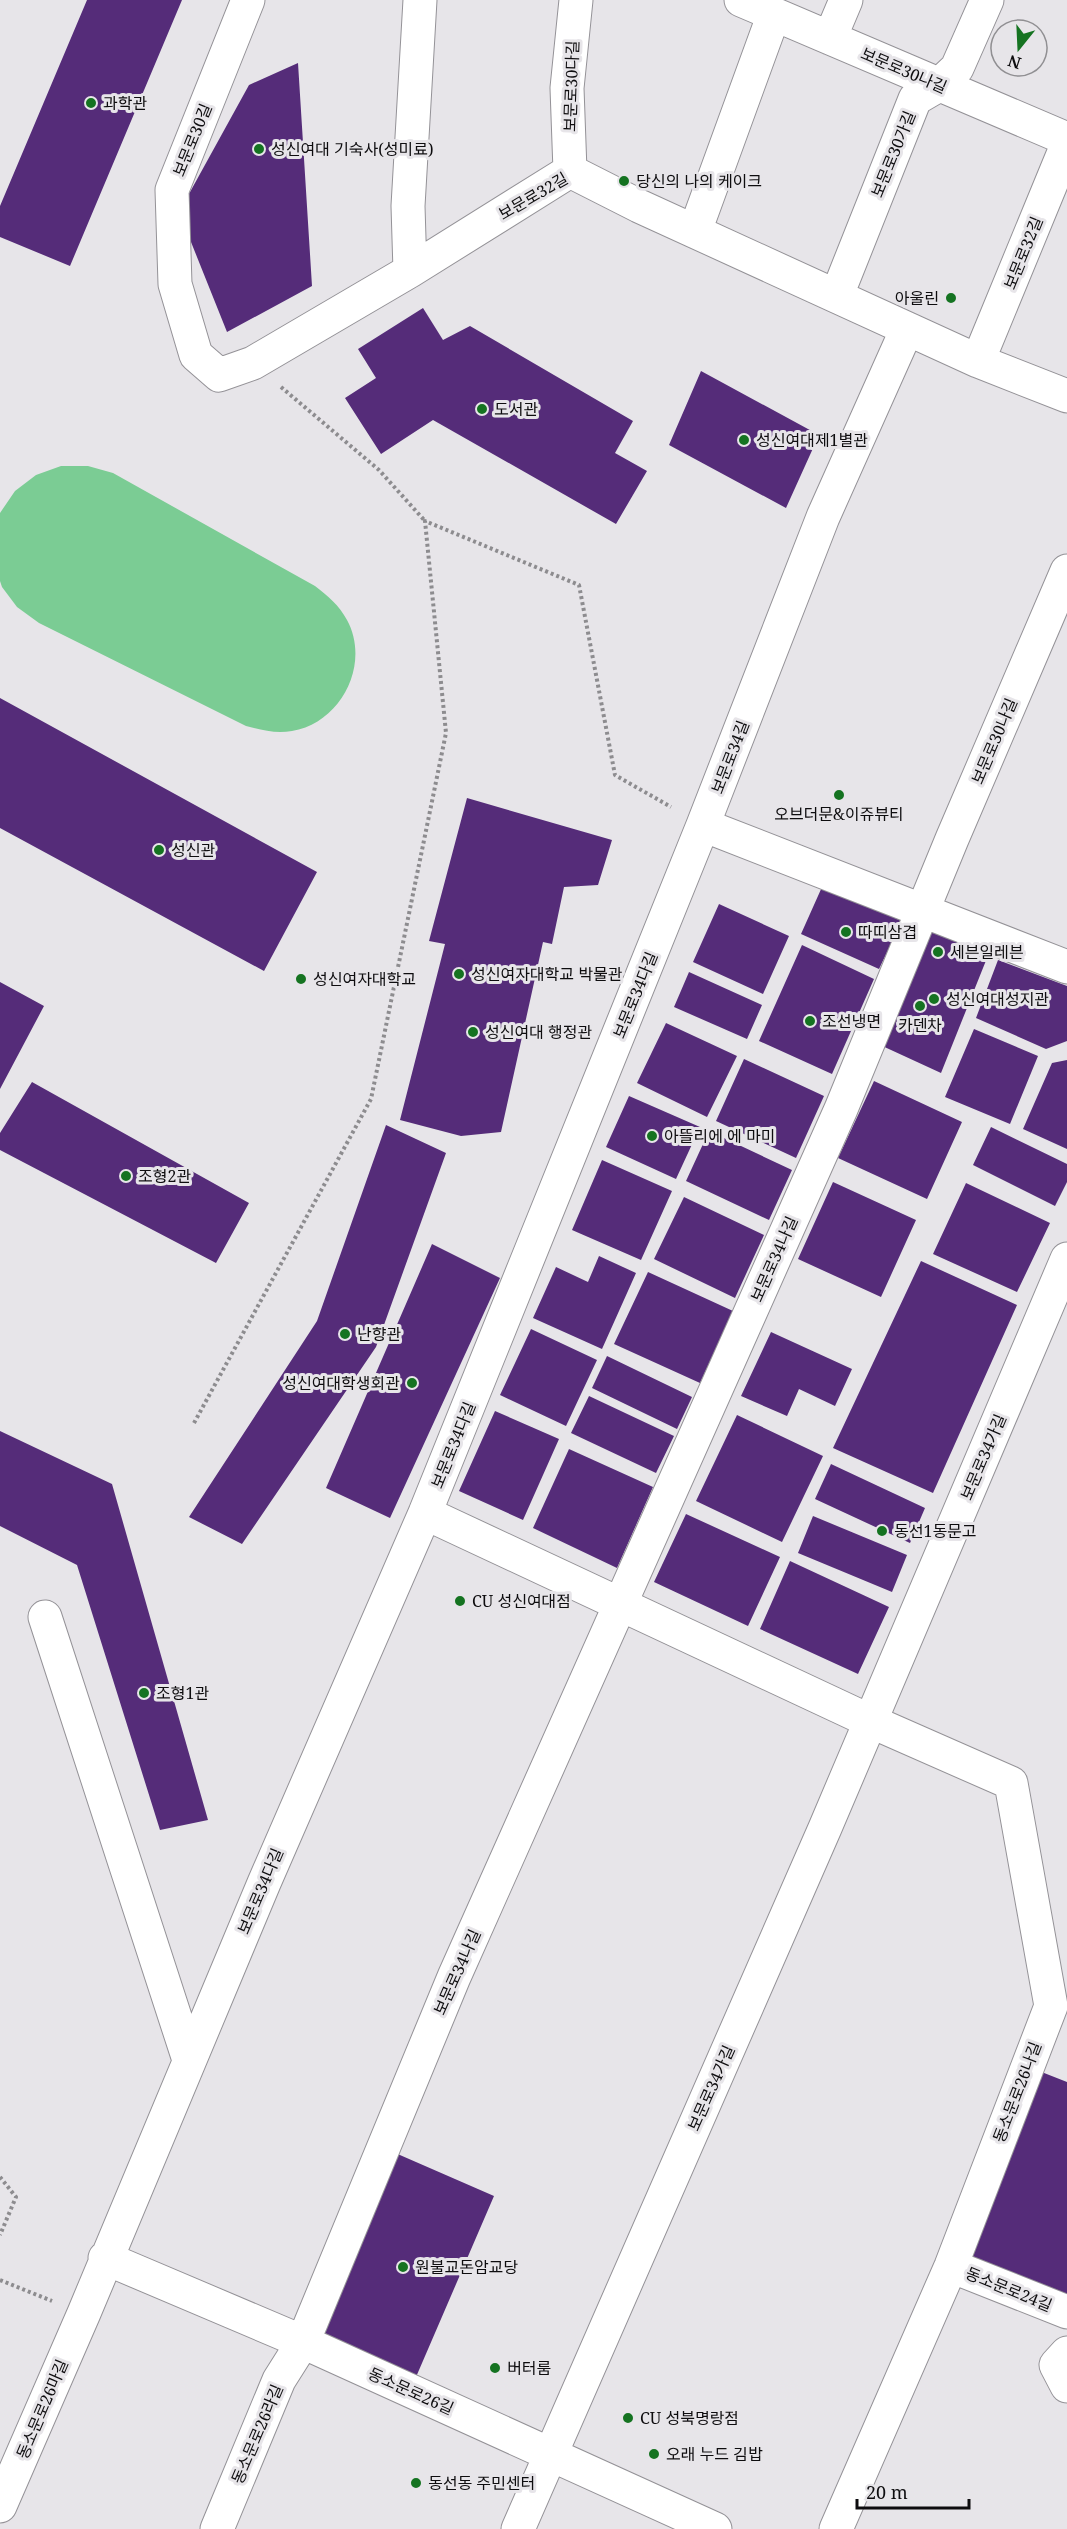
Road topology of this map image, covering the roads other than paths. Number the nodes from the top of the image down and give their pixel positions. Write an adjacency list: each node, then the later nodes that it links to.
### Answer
1 (248, 0): 17 (street, 보문로30길)
2 (420, 0): 14 (street)
3 (576, 0): 12 (street, 보문로30다길)
4 (741, 0): 7 (street, 보문로30나길)
5 (846, 0): 8 (street)
6 (987, 0): 9 (street, 보문로30가길)
7 (774, 14): 8 (street, 보문로30나길); 13 (street)
8 (830, 38): 9 (street, 보문로30나길)
9 (939, 85): 10 (street, 보문로30나길); 15 (street, 보문로30가길)
10 (1067, 139)
11 (1067, 145): 18 (street, 보문로32길)
12 (570, 171): 13 (street, 보문로32길); 14 (street, 보문로32길)
13 (695, 231): 15 (street, 보문로32길)
14 (410, 271): 17 (street, 보문로32길)
15 (837, 295): 16 (street, 보문로32길)
16 (907, 328): 18 (street, 보문로32길); 21 (street, 보문로34길)
17 (196, 355)
18 (978, 361): 19 (street, 보문로32길)
19 (1067, 396)
20 (1067, 571): 22 (street, 보문로30나길)
21 (703, 825): 22 (street); 25 (street, 보문로34다길)
22 (923, 911): 23 (street); 26 (street, 보문로34나길)
23 (1067, 968)
24 (1067, 1259): 28 (street, 보문로34가길)
25 (425, 1513): 26 (street); 30 (street, 보문로34다길)
26 (619, 1605): 28 (street); 34 (street, 보문로34나길)
27 (45, 1617): 30 (street)
28 (870, 1721): 29 (street, 동소문로26나길); 37 (street, 보문로34가길)
29 (1059, 2005): 32 (street, 동소문로26나길)
30 (189, 2060): 31 (street, 보문로34다길)
31 (105, 2258): 34 (street, 동소문로26길); 38 (street, 동소문로26마길)
32 (951, 2266): 33 (street, 동소문로24길); 42 (street, 동소문로26나길)
33 (1067, 2312)
34 (303, 2342): 37 (street, 동소문로26길); 39 (street, 동소문로26라길)
35 (1067, 2353): 36 (street)
36 (1067, 2386)
37 (551, 2454): 40 (street, 보문로34가길); 41 (street, 동소문로26길)
38 (0, 2506)
39 (217, 2529)
40 (518, 2529)
41 (715, 2529)
42 (836, 2529)

